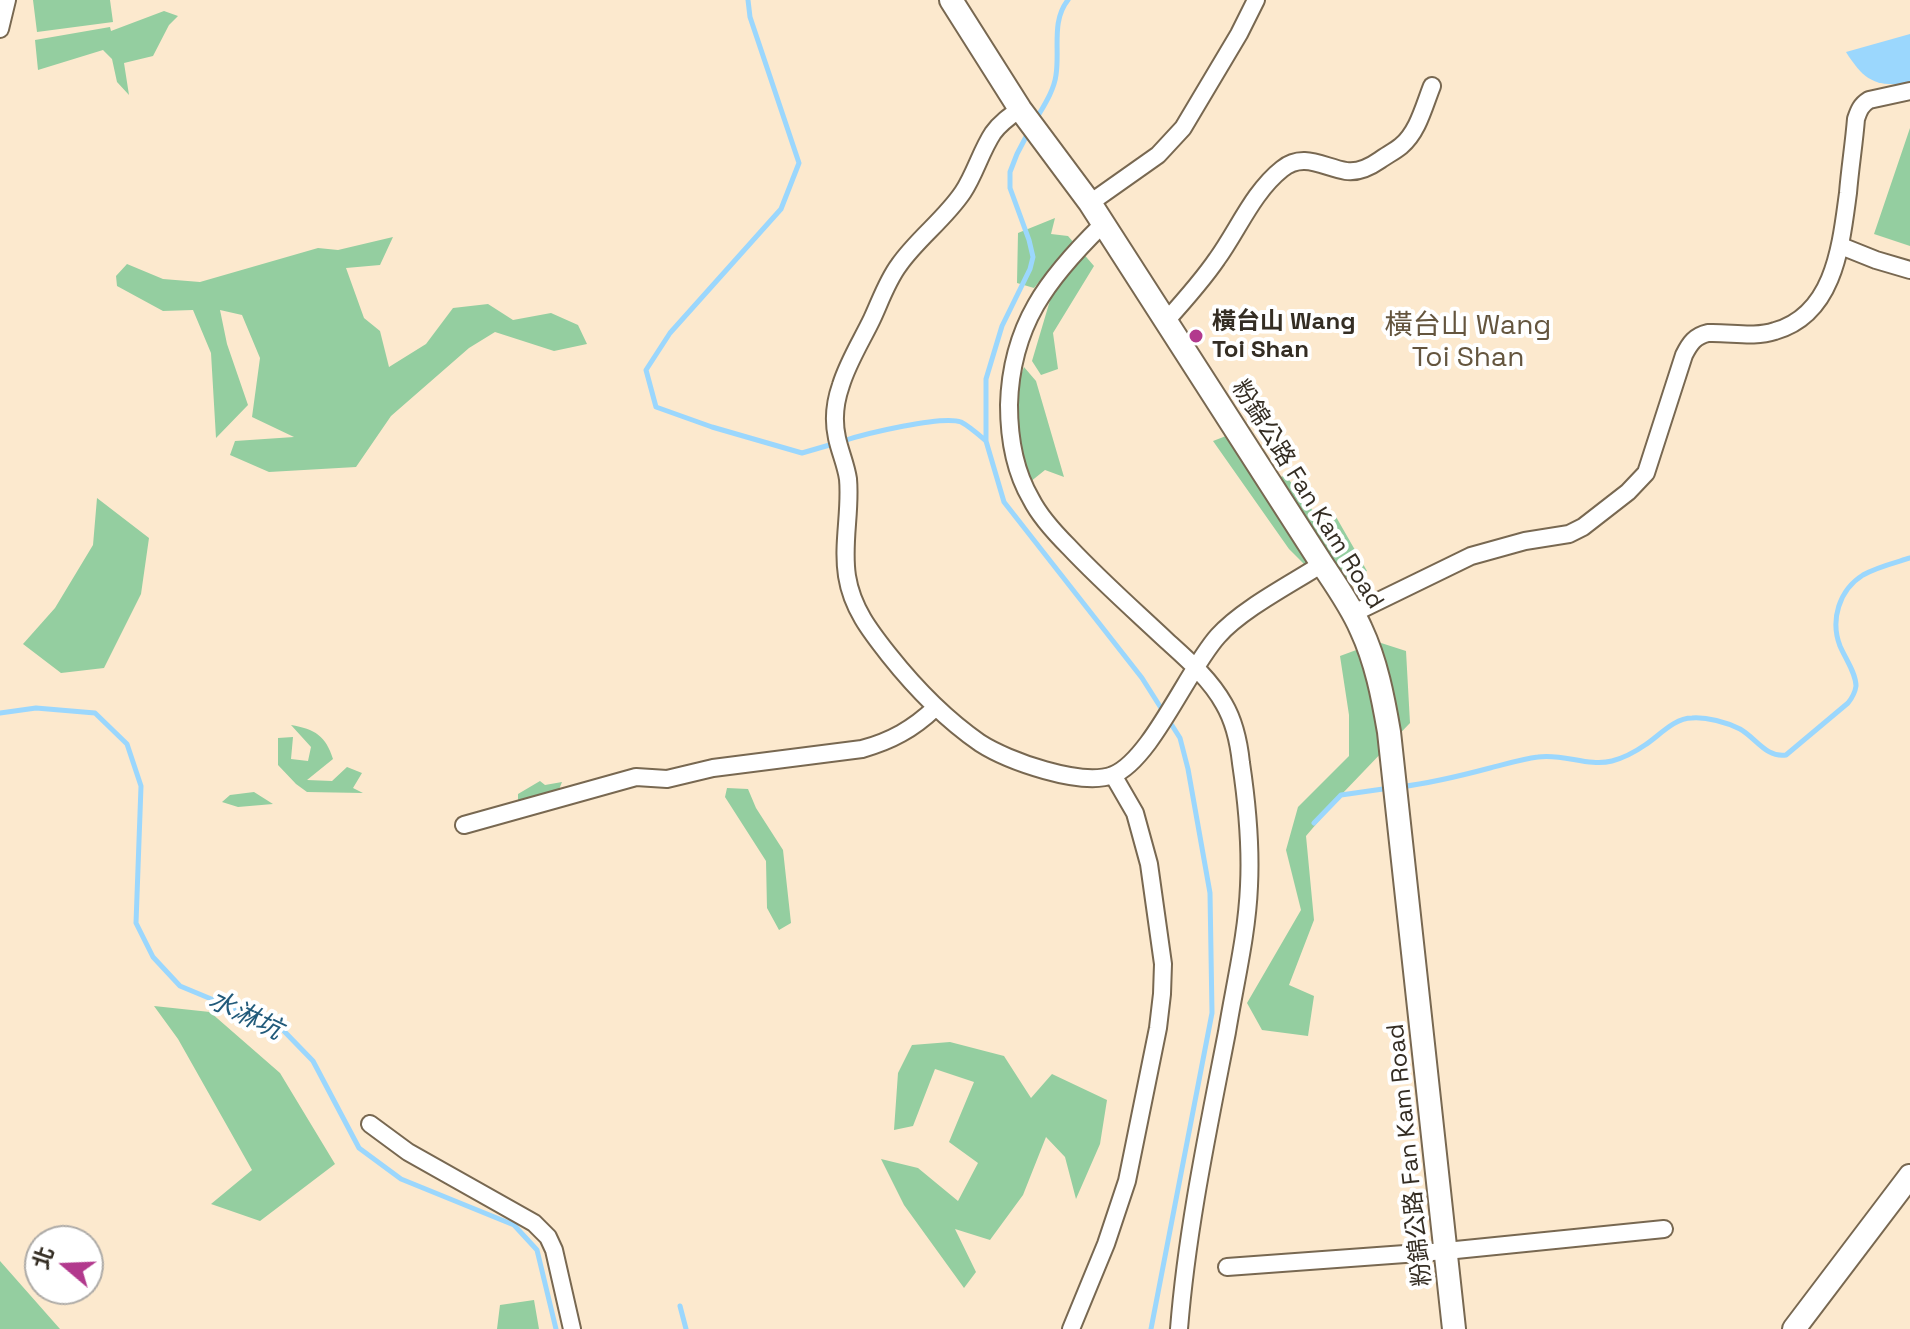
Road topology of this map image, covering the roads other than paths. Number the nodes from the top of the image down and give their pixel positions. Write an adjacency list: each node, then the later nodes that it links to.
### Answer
1 (7, 0): 4 (street)
2 (951, 0): 7 (main road, 粉錦公路 Fan Kam Road)
3 (1256, 0): 8 (street)
4 (0, 29)
5 (1432, 86): 12 (street)
6 (1910, 91): 10 (street)
7 (1020, 109): 8 (main road, 粉錦公路 Fan Kam Road); 16 (street)
8 (1090, 203): 9 (main road, 粉錦公路 Fan Kam Road)
9 (1102, 225): 12 (main road, 粉錦公路 Fan Kam Road); 15 (street)
10 (1841, 246): 11 (street); 14 (street)
11 (1910, 270)
12 (1166, 321): 13 (main road, 粉錦公路 Fan Kam Road)
13 (1322, 564): 14 (main road, 粉錦公路 Fan Kam Road); 15 (street)
14 (1354, 613): 22 (main road, 粉錦公路 Fan Kam Road)
15 (1195, 667): 17 (street); 26 (street)
16 (935, 708): 17 (street); 18 (street)
17 (1113, 775): 25 (street)
18 (464, 825)
19 (370, 1124): 24 (street)
20 (1910, 1176): 28 (main road)
21 (1664, 1229): 22 (street)
22 (1446, 1251): 23 (street); 27 (main road, 粉錦公路 Fan Kam Road)
23 (1227, 1267)
24 (572, 1329)
25 (1071, 1329)
26 (1179, 1329)
27 (1454, 1329)
28 (1794, 1329)

